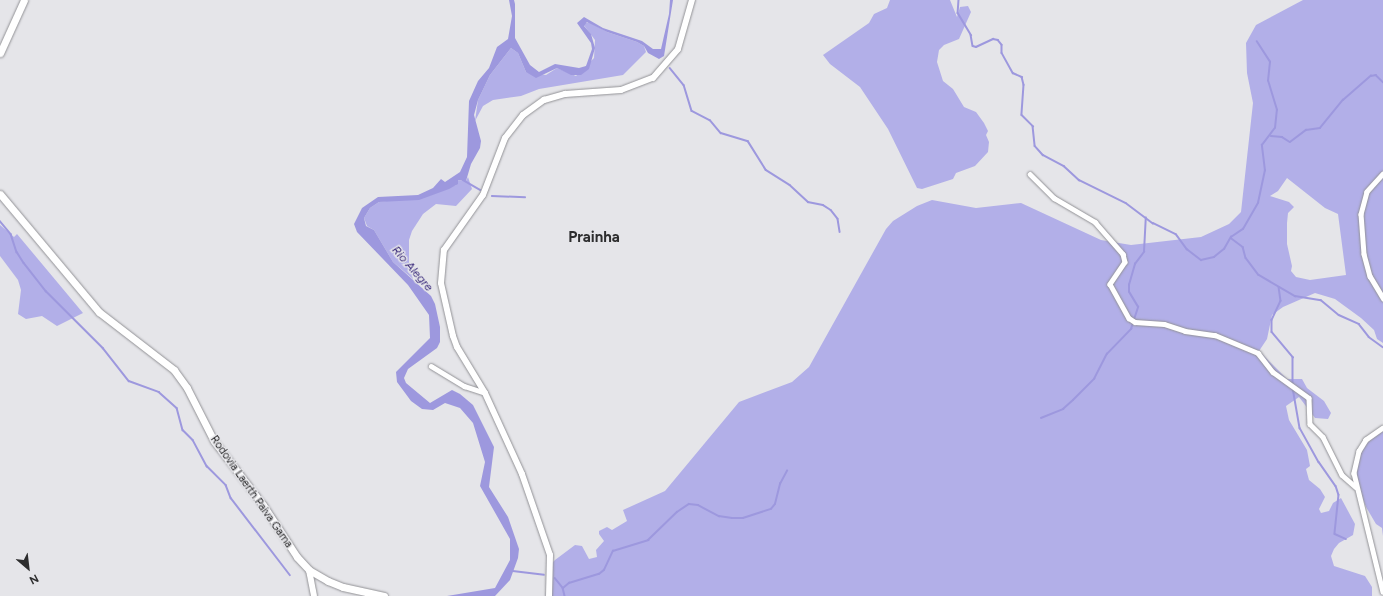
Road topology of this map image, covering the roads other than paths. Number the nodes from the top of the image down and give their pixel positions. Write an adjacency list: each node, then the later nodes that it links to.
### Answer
1 (24, 0): 3 (main road)
2 (692, 0): 9 (street)
3 (0, 53)
4 (1030, 174): 11 (street)
5 (1383, 174): 7 (street)
6 (0, 194): 12 (main road, Rodovia Laerth Paiva Gama)
7 (1383, 298)
8 (431, 366): 9 (street)
9 (485, 393): 16 (street)
10 (1383, 428): 11 (street)
11 (1356, 487): 13 (street)
12 (309, 570): 14 (street); 15 (main road, Rodovia Laerth Paiva Gama)
13 (1383, 592)
14 (314, 596)
15 (384, 596)
16 (549, 596)

